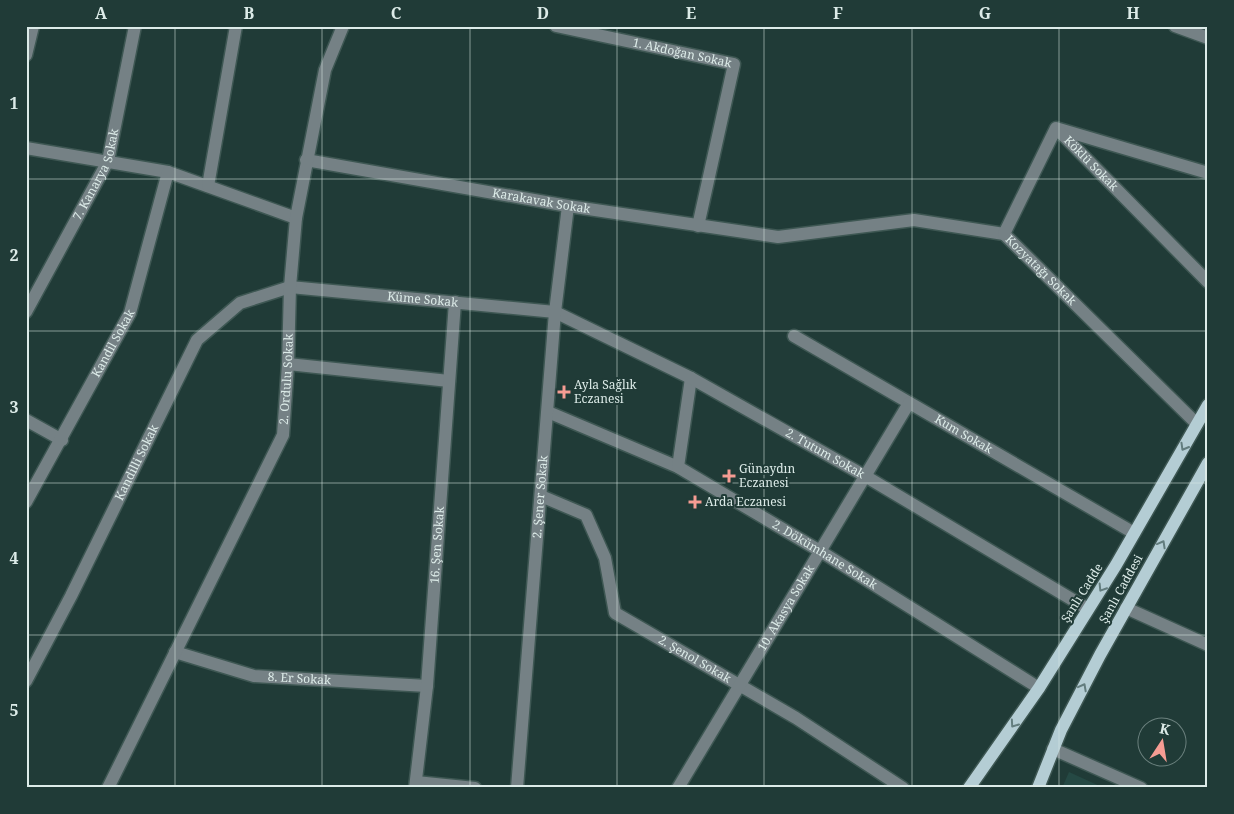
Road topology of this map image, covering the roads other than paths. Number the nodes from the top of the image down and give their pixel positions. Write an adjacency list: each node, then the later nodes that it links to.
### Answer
1 (33, 26): 8 (street)
2 (135, 26): 12 (street, 7. Kanarya Sokak)
3 (236, 26): 15 (street)
4 (343, 26): 11 (street, 2. Ordulu Sokak)
5 (556, 26): 18 (street, 1. Akdoğan Sokak)
6 (1175, 26): 7 (street)
7 (1208, 38)
8 (26, 55)
9 (1056, 128): 14 (street); 19 (street, Köklü Sokak); 21 (street, Köklü Sokak)
10 (26, 148): 12 (street)
11 (306, 160): 16 (street, Karakavak Sokak); 17 (street, 2. Ordulu Sokak)
12 (108, 161): 13 (street); 24 (street, 7. Kanarya Sokak)
13 (168, 172): 15 (street); 35 (street, Kandil Sokak)
14 (1208, 173)
15 (208, 186): 17 (street)
16 (568, 206): 18 (street, Karakavak Sokak); 25 (street, 2. Şener Sokak)
17 (296, 218): 22 (street, 2. Ordulu Sokak)
18 (698, 226): 20 (street, Karakavak Sokak)
19 (1004, 234): 20 (street, Kozyatağı Sokak); 34 (street, Kozyatağı Sokak)
20 (778, 237)
21 (1208, 282)
22 (290, 286): 23 (street, Küme Sokak); 27 (street, 2. Ordulu Sokak); 47 (street, Kandilli Sokak)
23 (455, 302): 25 (street, Küme Sokak); 29 (street, 16. Şen Sokak)
24 (26, 312)
25 (555, 312): 28 (street, 2. Tutum Sokak); 32 (street, 2. Şener Sokak)
26 (794, 336): 30 (street, Kum Sokak)
27 (288, 364): 29 (street); 46 (street, 2. Ordulu Sokak)
28 (691, 378): 37 (street); 38 (street, 2. Tutum Sokak)
29 (449, 380): 49 (street, 16. Şen Sokak)
30 (909, 402): 38 (street, 10. Akasya Sokak); 41 (street, Kum Sokak)
31 (1208, 405): 34 (main road, Şanlı Cadde)
32 (548, 412): 37 (street, 2. Dökümhane Sokak); 39 (street, 2. Şener Sokak)
33 (26, 420): 35 (street)
34 (1197, 424): 41 (main road, Şanlı Cadde, one-way to 41)
35 (62, 440): 40 (street, Kandil Sokak)
36 (1207, 464): 43 (main road, Şanlı Caddesi, one-way to 36)
37 (678, 467): 42 (street, 2. Dökümhane Sokak)
38 (865, 476): 42 (street, 10. Akasya Sokak); 44 (street, 2. Tutum Sokak)
39 (541, 496): 48 (street, 2. Şenol Sokak); 55 (street, 2. Şener Sokak)
40 (26, 502)
41 (1134, 533): 44 (main road, Şanlı Cadde, one-way to 44)
42 (820, 551): 48 (street, 10. Akasya Sokak); 50 (street, 2. Dökümhane Sokak)
43 (1126, 608): 45 (street); 51 (main road, Şanlı Caddesi, one-way to 43)
44 (1088, 609): 50 (main road, Şanlı Cadde)
45 (1208, 645)
46 (175, 652): 49 (street, 8. Er Sokak); 53 (street, 2. Ordulu Sokak)
47 (26, 681)
48 (740, 685): 56 (street, 10. Akasya Sokak); 57 (street, 2. Şenol Sokak)
49 (427, 686): 52 (street, 16. Şen Sokak)
50 (1039, 688): 58 (main road, Şanlı Cadde, one-way to 58)
51 (1054, 749): 59 (main road); 60 (street)
52 (416, 785): 54 (street)
53 (108, 788)
54 (475, 788)
55 (517, 788)
56 (678, 788)
57 (903, 788)
58 (968, 788)
59 (1038, 788)
60 (1141, 788)

